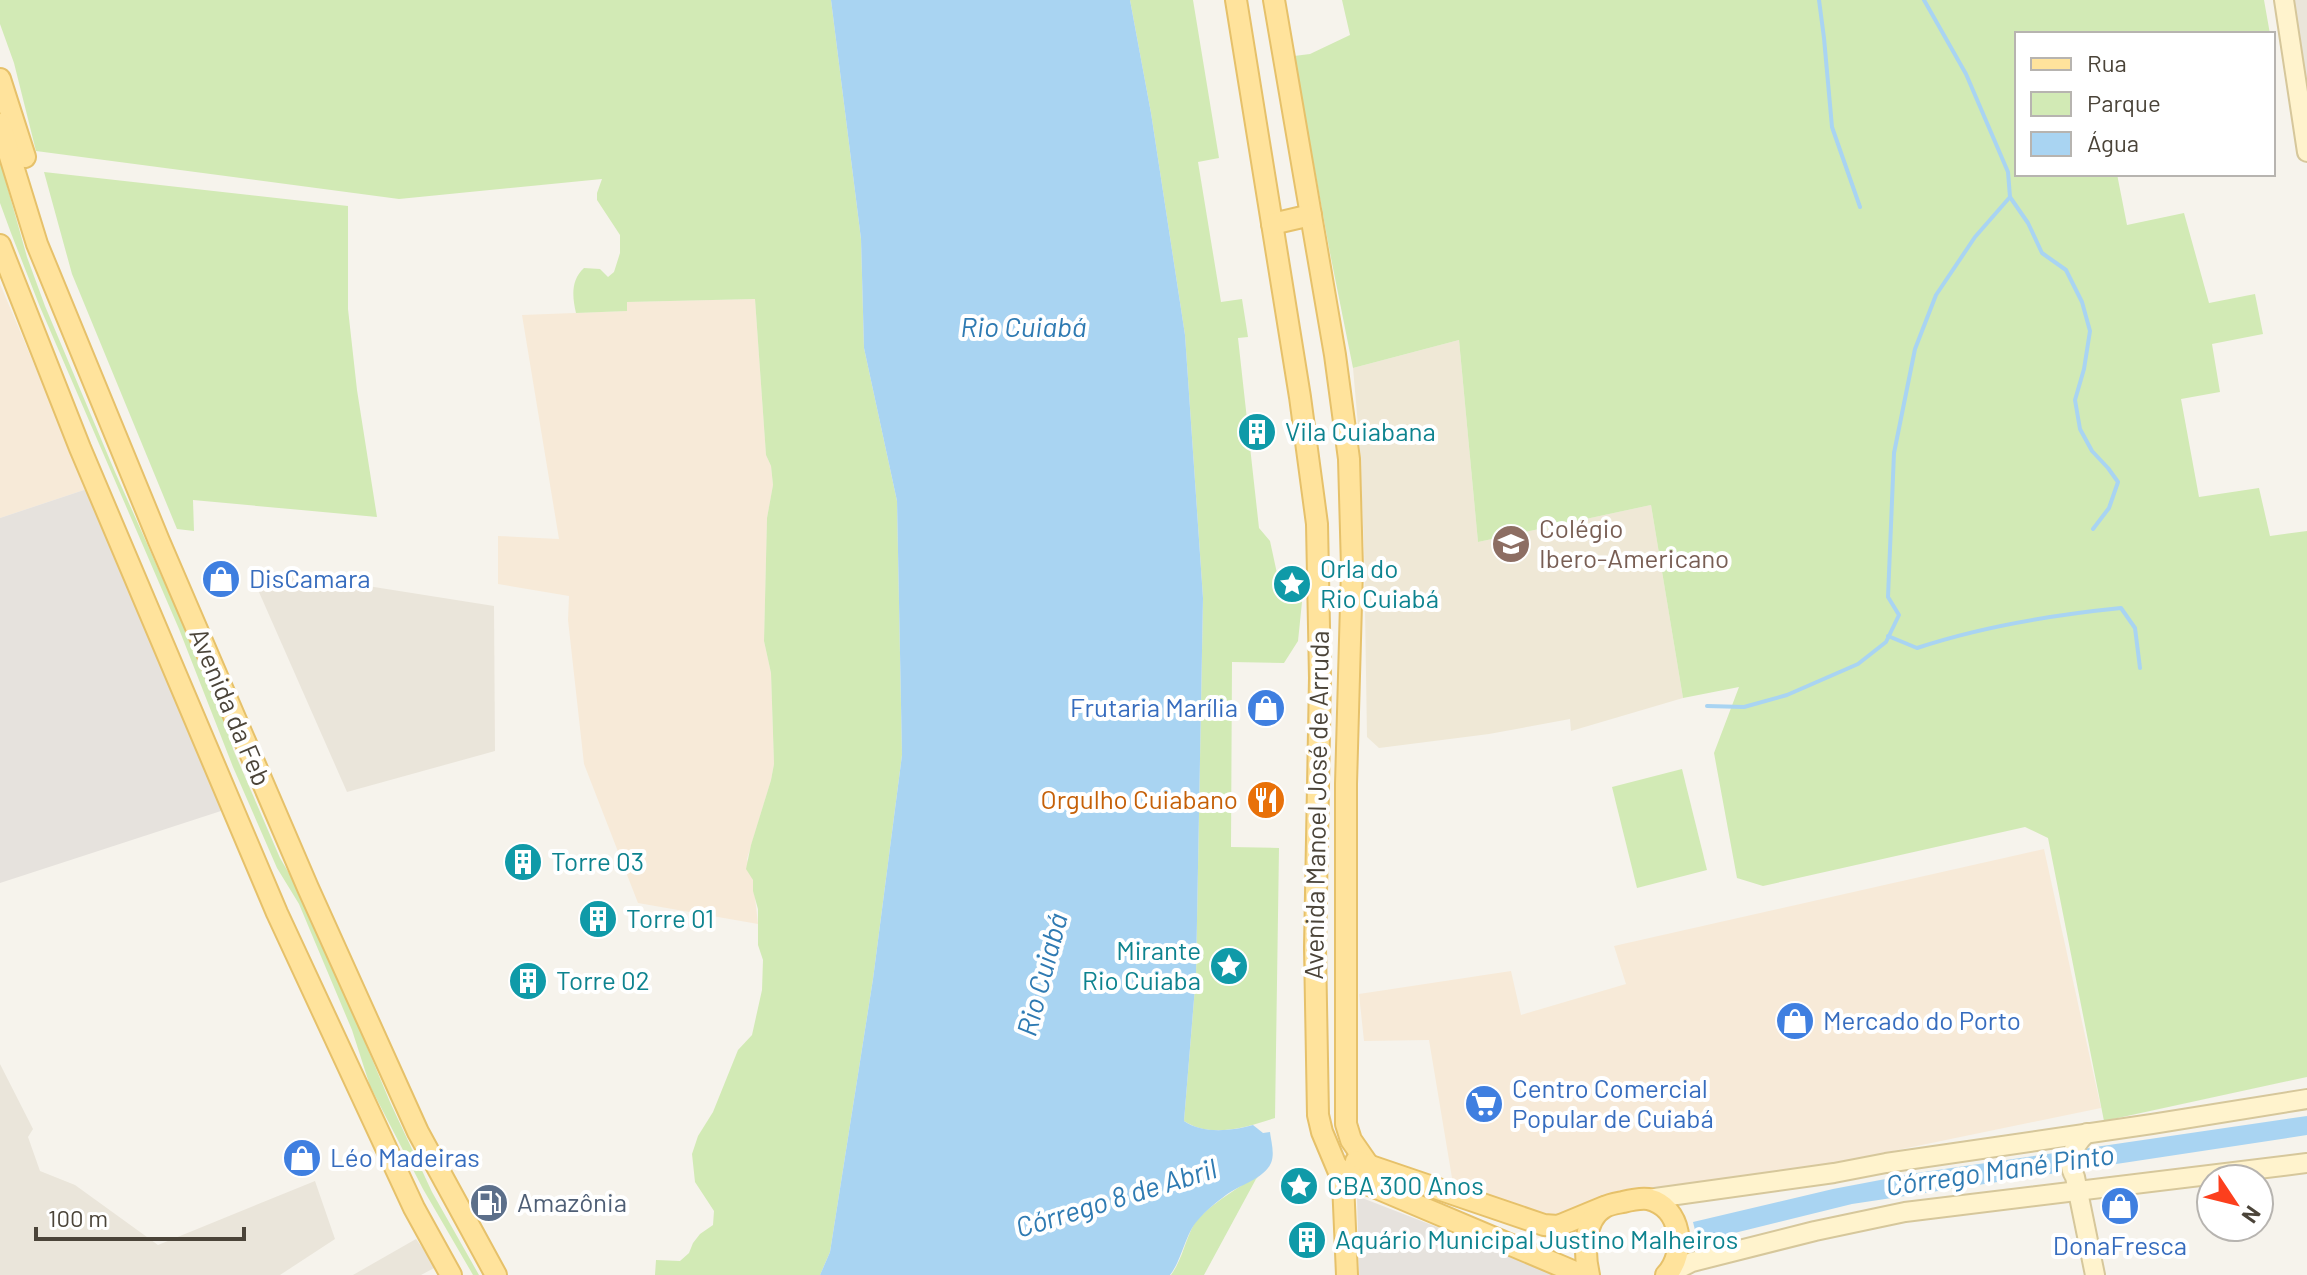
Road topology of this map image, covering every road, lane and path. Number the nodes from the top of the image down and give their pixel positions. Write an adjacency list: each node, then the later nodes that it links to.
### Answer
1 (1236, 0): 8 (main road, Avenida Manoel José de Arruda)
2 (1274, 0): 7 (main road, Avenida Manoel José de Arruda)
3 (2284, 0): 6 (main road)
4 (0, 79): 10 (main road)
5 (0, 124): 10 (main road, Avenida da Feb)
6 (2307, 152)
7 (1311, 215): 8 (main road); 12 (main road, Avenida Manoel José de Arruda)
8 (1272, 224): 13 (main road, Avenida Manoel José de Arruda)
9 (0, 245): 21 (main road, Avenida da Feb)
10 (59, 297): 22 (main road, Avenida da Feb)
11 (2307, 1099): 14 (main road)
12 (1346, 1111): 13 (main road); 15 (main road, Avenida Manoel José de Arruda)
13 (1321, 1127): 17 (main road, Avenida Manoel José de Arruda)
14 (2082, 1137): 18 (main road); 19 (main road)
15 (1367, 1163): 17 (main road); 20 (main road)
16 (2307, 1163): 18 (main road)
17 (1340, 1169): 23 (main road, Avenida Manoel José de Arruda); 24 (main road)
18 (2077, 1184): 26 (main road); 27 (main road)
19 (1648, 1199): 20 (main road); 26 (main road)
20 (1604, 1207): 25 (main road)
21 (451, 1275)
22 (496, 1275)
23 (1347, 1275)
24 (1582, 1275)
25 (1589, 1275)
26 (1666, 1275)
27 (2095, 1275)

